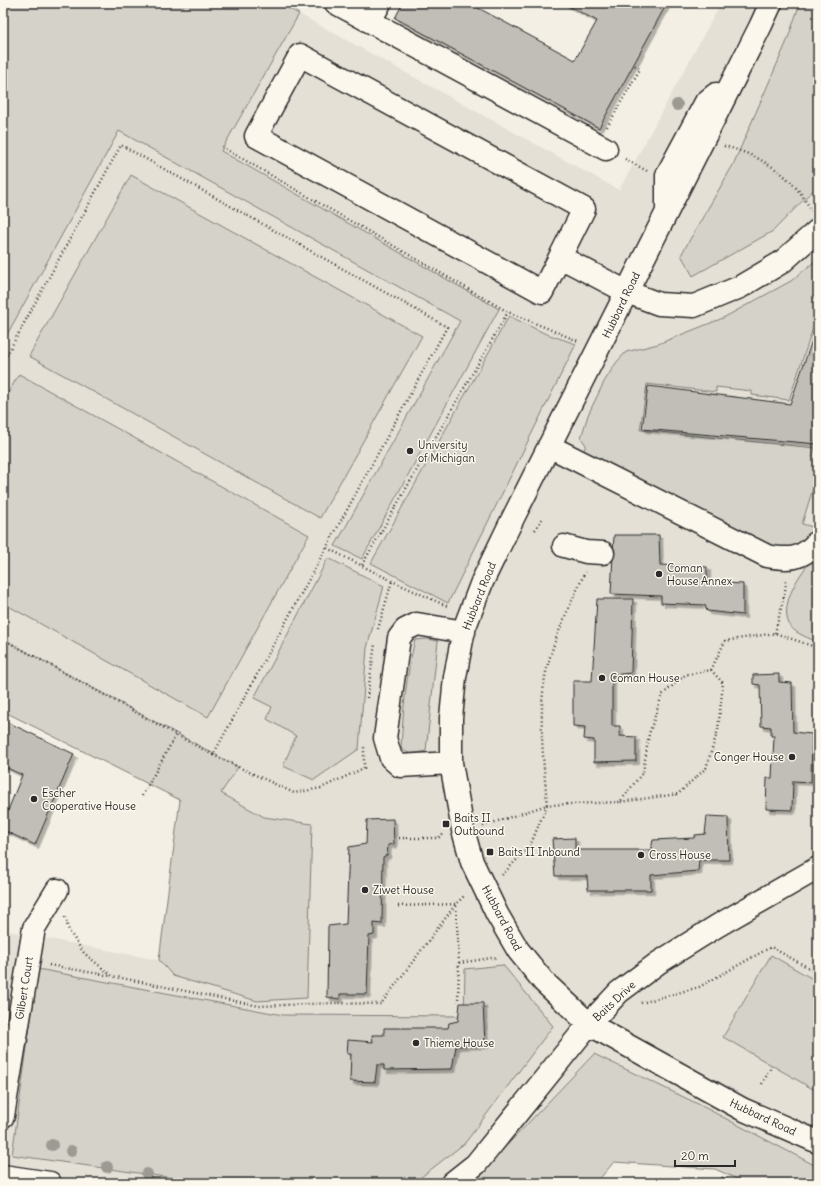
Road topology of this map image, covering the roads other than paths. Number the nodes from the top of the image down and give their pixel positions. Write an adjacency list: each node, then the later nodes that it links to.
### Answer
1 (336, 3): 3 (street)
2 (771, 3): 4 (street, Hubbard Road)
3 (375, 12): 5 (street)
4 (734, 80): 6 (street, Hubbard Road); 6 (street)
5 (602, 147)
6 (667, 212): 9 (street, Hubbard Road)
7 (815, 221): 9 (street)
8 (560, 257): 8 (street); 9 (street)
9 (627, 292): 10 (street, Hubbard Road)
10 (549, 446): 11 (street); 14 (street, Hubbard Road)
11 (818, 541)
12 (564, 546): 13 (street)
13 (596, 560)
14 (464, 632): 15 (street, Hubbard Road); 15 (street)
15 (451, 763): 18 (street, Hubbard Road)
16 (818, 868): 18 (street, Baits Drive)
17 (57, 890): 19 (street, Gilbert Court)
18 (589, 1024): 20 (street, Hubbard Road); 23 (street, Baits Drive)
19 (3, 1116)
20 (818, 1142)
21 (3, 1176): 22 (street)
22 (50, 1183)
23 (452, 1183)

